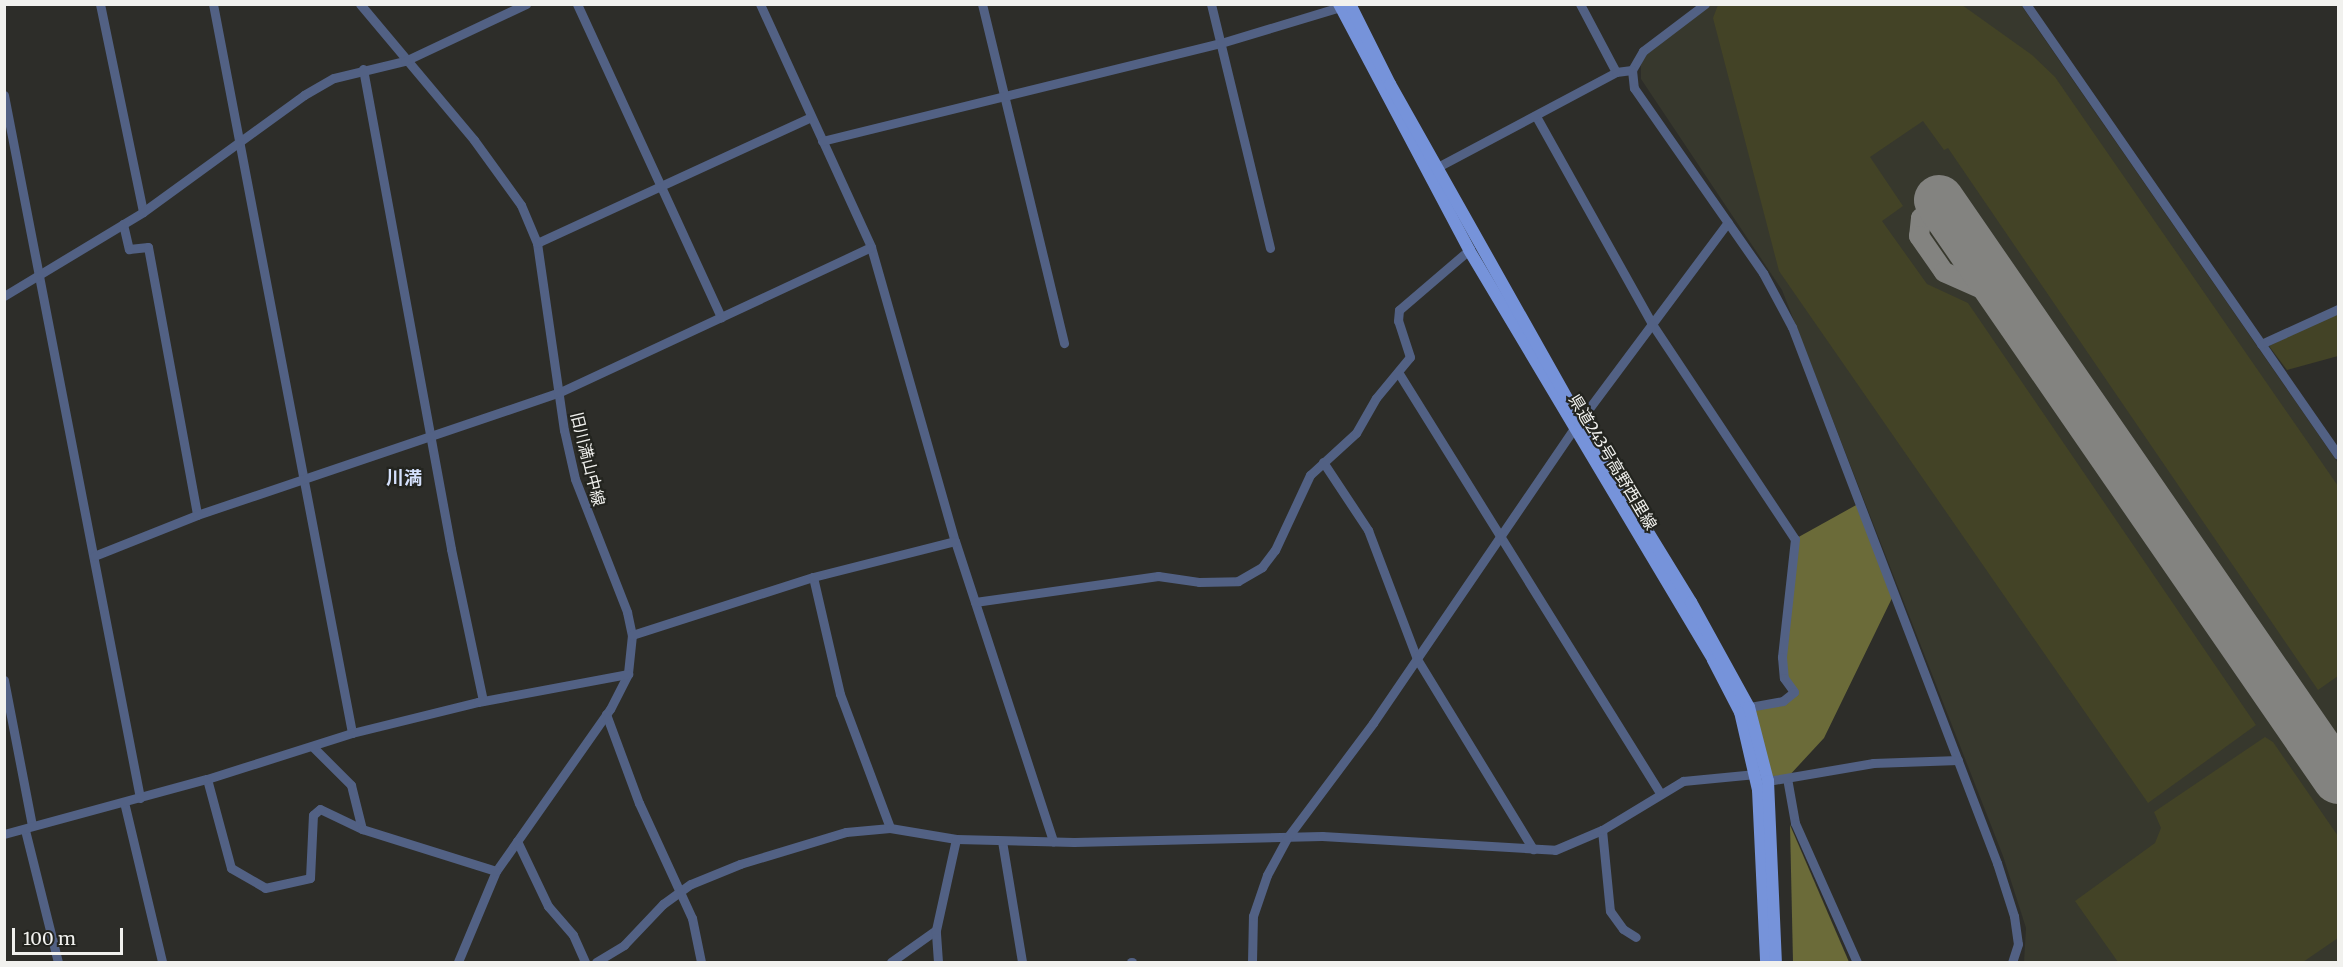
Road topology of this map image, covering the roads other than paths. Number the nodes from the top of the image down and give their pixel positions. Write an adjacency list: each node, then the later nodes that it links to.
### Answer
1 (100, 4): 26 (street)
2 (213, 4): 23 (street)
3 (360, 4): 14 (street, 旧川満山中線)
4 (526, 4): 14 (street)
5 (577, 4): 25 (street)
6 (760, 4): 20 (street)
7 (982, 4): 19 (street)
8 (1211, 4): 13 (street)
9 (1580, 4): 17 (street)
10 (1705, 4): 16 (street)
11 (2026, 4): 39 (street)
12 (1343, 5): 13 (street); 24 (main road, 県道243号高野西里線)
13 (1221, 43): 19 (street); 31 (street)
14 (405, 62): 15 (street); 29 (street, 旧川満山中線)
15 (363, 69): 23 (street); 43 (street)
16 (1632, 70): 17 (street); 27 (street)
17 (1616, 72): 21 (street)
18 (4, 95): 33 (street)
19 (1005, 98): 22 (street); 38 (street)
20 (809, 118): 22 (street); 25 (street)
21 (1537, 118): 24 (street); 37 (street)
22 (822, 141): 30 (street)
23 (241, 144): 26 (street); 46 (street)
24 (1432, 170): 32 (main road, 県道243号高野西里線); 42 (main road, 県道243号高野西里線)
25 (660, 186): 29 (street); 36 (street)
26 (143, 212): 28 (street)
27 (1728, 222): 37 (street); 62 (street)
28 (123, 224): 33 (street); 47 (street)
29 (537, 243): 41 (street, 旧川満山中線)
30 (871, 248): 36 (street); 49 (street)
31 (1270, 248)
32 (1470, 250): 40 (street); 42 (main road, 県道243号高野西里線)
33 (39, 274): 34 (street); 50 (street)
34 (4, 296)
35 (2338, 309): 39 (street)
36 (721, 317): 41 (street)
37 (1652, 324): 42 (street); 58 (street)
38 (1064, 343)
39 (2261, 344): 44 (street)
40 (1398, 372): 45 (street); 48 (street)
41 (558, 393): 43 (street); 53 (street, 旧川満山中線)
42 (1577, 426): 48 (street); 58 (main road, 県道243号高野西里線); 63 (main road, 県道243号高野西里線)
43 (431, 437): 46 (street); 57 (street)
44 (2338, 455)
45 (1323, 462): 52 (street); 54 (street)
46 (305, 480): 47 (street); 60 (street)
47 (197, 515): 50 (street)
48 (1500, 539): 54 (street); 67 (street)
49 (955, 541): 51 (street); 52 (street)
50 (94, 556): 68 (street)
51 (813, 577): 53 (street); 71 (street)
52 (975, 602): 79 (street)
53 (632, 635): 55 (street, 旧川満山中線)
54 (1417, 659): 75 (street); 80 (street)
55 (628, 674): 57 (street); 59 (street, 旧川満山中線)
56 (4, 680): 70 (street)
57 (483, 701): 60 (street)
58 (1749, 708): 66 (main road, 県道243号高野西里線)
59 (606, 714): 77 (street, 旧川満山中線); 82 (street)
60 (352, 733): 61 (street)
61 (313, 747): 65 (street); 72 (street)
62 (1958, 760): 64 (street); 98 (street)
63 (1756, 774): 66 (street); 67 (street); 95 (main road, 県道243号高野西里線)
64 (1787, 778): 66 (street); 97 (street)
65 (207, 779): 68 (street); 72 (street)
66 (1768, 781): 96 (main road, 県道243号高野西里線)
67 (1660, 792): 73 (street)
68 (140, 798): 69 (street)
69 (124, 802): 70 (street); 86 (street)
70 (29, 828): 74 (street); 85 (street)
71 (890, 828): 76 (street); 82 (street)
72 (362, 830): 81 (street)
73 (1602, 830): 80 (street); 84 (street)
74 (4, 834)
75 (1287, 838): 79 (street); 80 (street); 94 (street)
76 (956, 839): 78 (street); 83 (street)
77 (518, 841): 81 (street, 旧川満山中線); 88 (street)
78 (1002, 841): 79 (street); 93 (street)
79 (1053, 841)
80 (1533, 849)
81 (496, 871): 87 (street, 旧川満山中線)
82 (679, 891): 89 (street); 90 (street)
83 (936, 930): 91 (street); 92 (street)
84 (1636, 937)
85 (57, 963)
86 (162, 963)
87 (458, 963)
88 (585, 963)
89 (596, 963)
90 (702, 963)
91 (891, 963)
92 (938, 963)
93 (1022, 963)
94 (1252, 963)
95 (1766, 963)
96 (1776, 963)
97 (1857, 963)
98 (2012, 963)

